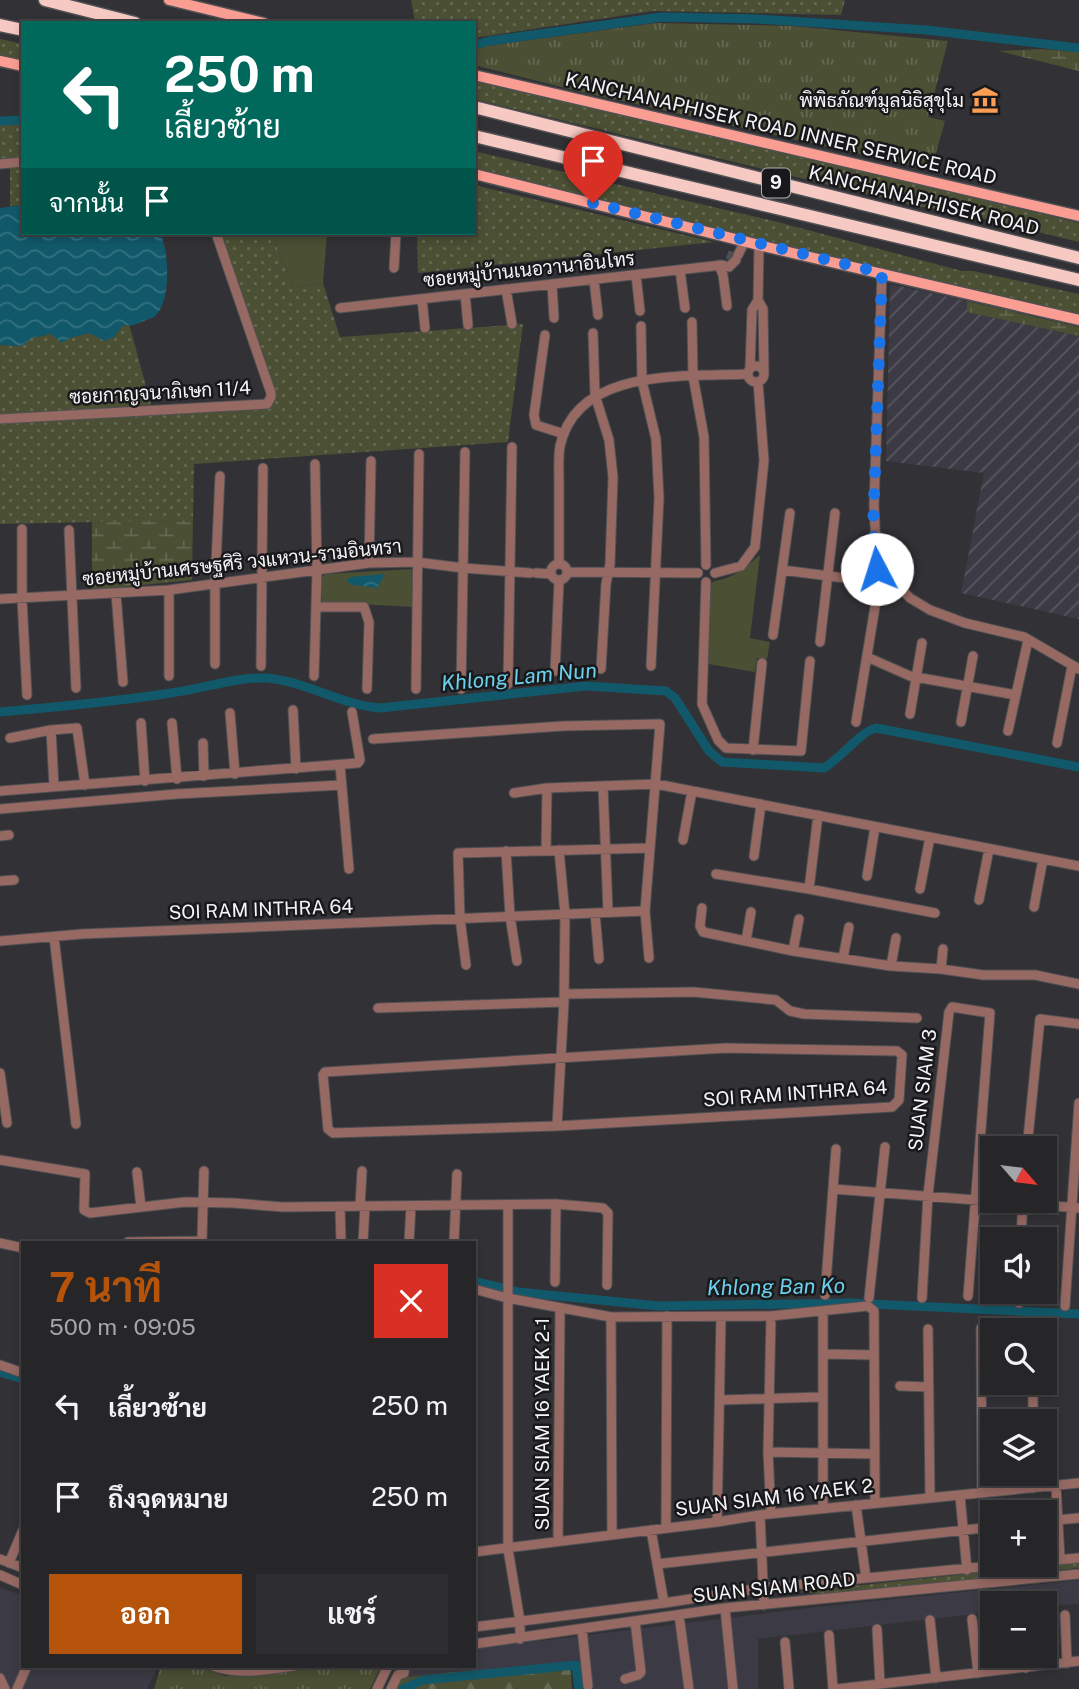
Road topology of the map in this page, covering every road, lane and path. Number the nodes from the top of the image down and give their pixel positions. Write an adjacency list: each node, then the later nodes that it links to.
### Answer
1 (45, 0): 3 (highway)
2 (169, 0): 4 (main road)
3 (127, 21)
4 (257, 21)
5 (0, 25): 6 (highway)
6 (21, 30)
7 (0, 61): 8 (main road)
8 (21, 66)
9 (476, 75): 15 (main road, KANCHANAPHISEK ROAD INNER SERVICE ROAD)
10 (476, 107): 20 (highway, KANCHANAPHISEK ROAD / 9)
11 (476, 136): 27 (highway, KANCHANAPHISEK ROAD / 9)
12 (21, 162): 13 (street)
13 (0, 164)
14 (476, 174): 18 (main road)
15 (1079, 216)
16 (217, 235): 53 (street, ซอยกาญจนาภิเษก 11/4)
17 (396, 235): 22 (street)
18 (741, 240): 19 (main road); 21 (street)
19 (759, 245): 24 (main road); 32 (street)
20 (1079, 258)
21 (730, 260): 23 (street, ซอยหมู่บ้านเนอวานาอินโทร); 33 (street)
22 (394, 268)
23 (680, 270): 25 (street, ซอยหมู่บ้านเนอวานาอินโทร); 35 (street)
24 (882, 273): 39 (main road); 67 (street)
25 (636, 275): 26 (street, ซอยหมู่บ้านเนอวานาอินโทร); 36 (street)
26 (594, 280): 28 (street, ซอยหมู่บ้านเนอวานาอินโทร); 37 (street)
27 (1079, 280)
28 (552, 284): 29 (street, ซอยหมู่บ้านเนอวานาอินโทร); 38 (street)
29 (506, 289): 30 (street, ซอยหมู่บ้านเนอวานาอินโทร); 41 (street)
30 (465, 294): 31 (street, ซอยหมู่บ้านเนอวานาอินโทร); 42 (street)
31 (422, 299): 34 (street, ซอยหมู่บ้านเนอวานาอินโทร); 44 (street)
32 (758, 300): 47 (street); 48 (street)
33 (727, 306)
34 (340, 308)
35 (685, 309)
36 (640, 311)
37 (598, 315)
38 (554, 318)
39 (1079, 320)
40 (692, 322): 49 (street)
41 (512, 324)
42 (468, 325)
43 (640, 326): 50 (street)
44 (425, 328)
45 (593, 333): 52 (street)
46 (545, 335): 54 (street)
47 (749, 371): 48 (street); 49 (street); 51 (street)
48 (764, 371): 51 (street)
49 (693, 376): 50 (street); 70 (street)
50 (642, 381): 52 (street); 77 (street)
51 (758, 382): 79 (street)
52 (595, 395): 54 (street); 76 (street)
53 (0, 419)
54 (564, 434): 69 (street)
55 (512, 447): 73 (street)
56 (465, 452): 71 (street)
57 (419, 454): 66 (street)
58 (370, 461): 68 (street)
59 (315, 464): 72 (street)
60 (262, 468): 82 (street)
61 (219, 476): 85 (street)
62 (789, 513): 74 (street)
63 (835, 513): 80 (street)
64 (22, 529): 90 (street)
65 (69, 530): 88 (street)
66 (416, 562): 68 (street, ซอยหมู่บ้านเศรษฐศิริ วงแหวน-รามอินทรา); 71 (street, ซอยหมู่บ้านเศรษฐศิริ วงแหวน-รามอินทรา); 114 (street)
67 (876, 562): 84 (street); 93 (street)
68 (369, 563): 72 (street, ซอยหมู่บ้านเศรษฐศิริ วงแหวน-รามอินทรา)
69 (559, 564): 75 (street); 81 (street)
70 (706, 565): 78 (street); 79 (street)
71 (463, 568): 73 (street, ซอยหมู่บ้านเศรษฐศิริ วงแหวน-รามอินทรา); 115 (street)
72 (317, 570): 82 (street, ซอยหมู่บ้านเศรษฐศิริ วงแหวน-รามอินทรา); 91 (street)
73 (510, 570): 81 (street, ซอยหมู่บ้านเศรษฐศิริ วงแหวน-รามอินทรา); 110 (street)
74 (782, 570): 80 (street); 92 (street)
75 (568, 572): 76 (street); 81 (street)
76 (608, 573): 77 (street); 104 (street)
77 (656, 573): 78 (street); 102 (street)
78 (698, 573): 83 (street)
79 (715, 573): 83 (street)
80 (828, 576): 84 (street); 94 (street)
81 (555, 577): 105 (street)
82 (263, 578): 85 (street, ซอยหมู่บ้านเศรษฐศิริ วงแหวน-รามอินทรา); 101 (street)
83 (706, 582): 132 (street)
84 (876, 582): 97 (street)
85 (215, 585): 86 (street, ซอยหมู่บ้านเศรษฐศิริ วงแหวน-รามอินทรา); 100 (street)
86 (169, 590): 87 (street, ซอยหมู่บ้านเศรษฐศิริ วงแหวน-รามอินทรา); 106 (street)
87 (116, 594): 88 (street, ซอยหมู่บ้านเศรษฐศิริ วงแหวน-รามอินทรา); 109 (street)
88 (71, 597): 90 (street, ซอยหมู่บ้านเศรษฐศิริ วงแหวน-รามอินทรา); 112 (street)
89 (0, 599): 90 (street, ซอยหมู่บ้านเศรษฐศิริ วงแหวน-รามอินทรา)
90 (22, 599): 116 (street)
91 (316, 607): 107 (street); 113 (street)
92 (773, 635)
93 (1028, 640): 103 (street); 117 (street)
94 (820, 642)
95 (922, 643): 108 (street)
96 (973, 656): 111 (street)
97 (867, 657): 108 (street); 122 (street)
98 (810, 661): 132 (street)
99 (762, 663): 132 (street)
100 (215, 664)
101 (261, 666)
102 (652, 666)
103 (1076, 668): 131 (street)
104 (601, 669)
105 (555, 671)
106 (169, 676)
107 (314, 676)
108 (917, 677): 111 (street); 121 (street)
109 (123, 682)
110 (509, 684)
111 (968, 686): 117 (street); 123 (street)
112 (76, 688)
113 (367, 689)
114 (416, 689)
115 (461, 689)
116 (27, 695)
117 (1016, 695): 127 (street)
118 (293, 710): 134 (street)
119 (352, 712): 133 (street)
120 (230, 713): 135 (street)
121 (910, 714)
122 (856, 722)
123 (961, 722)
124 (141, 723): 138 (street)
125 (172, 723): 137 (street)
126 (51, 730): 128 (street); 140 (street); 143 (street)
127 (1008, 731)
128 (10, 738)
129 (373, 739): 139 (street)
130 (203, 743): 136 (street)
131 (1057, 743)
132 (753, 750)
133 (340, 765): 134 (street); 141 (street)
134 (296, 769): 135 (street)
135 (234, 774): 136 (street)
136 (204, 776): 137 (street)
137 (177, 779): 138 (street)
138 (145, 781): 140 (street)
139 (656, 784): 142 (street); 146 (street); 154 (street)
140 (85, 785): 143 (street)
141 (341, 785): 149 (street); 163 (street)
142 (603, 786): 144 (street); 155 (street)
143 (54, 787): 145 (street)
144 (547, 788): 147 (street); 157 (street)
145 (0, 791)
146 (692, 791): 148 (street); 153 (street)
147 (513, 793)
148 (761, 804): 150 (street); 160 (street)
149 (0, 809)
150 (818, 815): 151 (street); 168 (street)
151 (875, 827): 152 (street); 165 (street)
152 (930, 837): 156 (street); 169 (street)
153 (683, 840)
154 (650, 848): 155 (street); 173 (street)
155 (606, 849): 158 (street); 174 (street)
156 (989, 849): 161 (street); 170 (street)
157 (546, 850): 158 (street); 159 (street)
158 (559, 850): 178 (street)
159 (506, 851): 179 (street); 180 (street)
160 (754, 856)
161 (1043, 859): 162 (street); 171 (street)
162 (1079, 866)
163 (349, 869)
164 (716, 874): 168 (street)
165 (867, 876)
166 (14, 880): 167 (street)
167 (0, 881)
168 (809, 889): 177 (street)
169 (920, 889)
170 (979, 900)
171 (1034, 907)
172 (702, 908): 185 (street)
173 (645, 911): 174 (street, SOI RAM INTHRA 64); 189 (street)
174 (608, 912): 176 (street, SOI RAM INTHRA 64)
175 (751, 912): 185 (street)
176 (595, 913): 178 (street, SOI RAM INTHRA 64); 191 (street)
177 (935, 913)
178 (565, 914): 179 (street, SOI RAM INTHRA 64); 197 (street)
179 (510, 916): 180 (street, SOI RAM INTHRA 64); 192 (street)
180 (460, 918): 183 (street, SOI RAM INTHRA 64); 193 (street)
181 (799, 919): 188 (street)
182 (849, 927): 190 (street)
183 (54, 937): 186 (street, SOI RAM INTHRA 64); 205 (street)
184 (897, 938): 194 (street)
185 (746, 941): 188 (street)
186 (0, 942)
187 (943, 949): 195 (street)
188 (793, 951): 190 (street)
189 (649, 958)
190 (843, 958): 194 (street)
191 (599, 959)
192 (517, 961)
193 (466, 965)
194 (891, 966): 195 (street)
195 (941, 969): 196 (street)
196 (1079, 984)
197 (564, 998): 198 (street); 199 (street); 201 (street)
198 (378, 1008)
199 (917, 1018)
200 (1079, 1024): 207 (street)
201 (561, 1057): 206 (street); 206 (street, SOI RAM INTHRA 64); 206 (street, SOI RAM INTHRA 64)
202 (0, 1073): 204 (street)
203 (1079, 1102): 229 (street)
204 (7, 1123)
205 (76, 1124)
206 (557, 1126)
207 (1028, 1136)
208 (885, 1147): 216 (street)
209 (836, 1149): 215 (street)
210 (0, 1160): 227 (street)
211 (204, 1171): 220 (street)
212 (362, 1171): 222 (street)
213 (137, 1172): 227 (street)
214 (457, 1174): 224 (street)
215 (833, 1189): 216 (street); 241 (street)
216 (881, 1191): 217 (street); 243 (street)
217 (928, 1195): 218 (street); 218 (street, SUAN SIAM 3); 244 (street, SUAN SIAM 3)
218 (975, 1200): 219 (street); 242 (street, SUAN SIAM 3)
219 (980, 1200)
220 (205, 1203): 227 (street); 228 (street); 230 (street)
221 (556, 1204): 225 (street); 237 (street); 238 (street)
222 (362, 1206): 223 (street); 228 (street); 232 (street)
223 (411, 1206): 224 (street); 233 (street)
224 (457, 1206): 225 (street); 234 (street)
225 (509, 1206): 240 (street)
226 (1057, 1206): 229 (street)
227 (141, 1207)
228 (340, 1207): 231 (street)
229 (1076, 1208): 245 (street)
230 (199, 1241)
231 (341, 1241)
232 (363, 1241)
233 (410, 1241)
234 (454, 1241)
235 (0, 1243): 236 (street)
236 (21, 1248)
237 (555, 1282)
238 (607, 1284)
239 (476, 1289): 240 (street)
240 (507, 1292): 246 (street); 289 (street)
241 (825, 1295)
242 (968, 1296)
243 (869, 1298)
244 (922, 1298)
245 (1065, 1306)
246 (560, 1308): 249 (street); 287 (street, SUAN SIAM 16 YAEK 2-1)
247 (823, 1311): 248 (street); 253 (street); 254 (street)
248 (771, 1316): 251 (street); 261 (street)
249 (611, 1317): 250 (street); 286 (street)
250 (667, 1317): 251 (street); 281 (street)
251 (721, 1317): 262 (street)
252 (928, 1329): 258 (street)
253 (823, 1354): 254 (street); 260 (street)
254 (874, 1355): 265 (street)
255 (0, 1366): 256 (street)
256 (21, 1372)
257 (900, 1386): 258 (street)
258 (929, 1387): 272 (street)
259 (981, 1395): 270 (street)
260 (823, 1397): 261 (street); 264 (street)
261 (769, 1399): 262 (street); 263 (street)
262 (720, 1400): 280 (street)
263 (768, 1452): 264 (street); 276 (street)
264 (822, 1452): 265 (street); 275 (street)
265 (875, 1454): 273 (street)
266 (1079, 1483): 268 (street, SUAN SIAM 16 YAEK 2)
267 (1056, 1486): 269 (street, SUAN SIAM 16 YAEK 2); 279 (street)
268 (1057, 1486)
269 (1033, 1488): 270 (street, SUAN SIAM 16 YAEK 2)
270 (982, 1493): 271 (street, SUAN SIAM 16 YAEK 2)
271 (960, 1496): 272 (street, SUAN SIAM 16 YAEK 2); 284 (street)
272 (930, 1498): 273 (street, SUAN SIAM 16 YAEK 2)
273 (875, 1502): 274 (street, SUAN SIAM 16 YAEK 2)
274 (856, 1505): 275 (street, SUAN SIAM 16 YAEK 2); 288 (street)
275 (823, 1508): 276 (street, SUAN SIAM 16 YAEK 2)
276 (771, 1514): 277 (street, SUAN SIAM 16 YAEK 2)
277 (760, 1515): 280 (street, SUAN SIAM 16 YAEK 2); 291 (street)
278 (1079, 1518): 279 (street)
279 (1058, 1520): 294 (street)
280 (717, 1522): 281 (street, SUAN SIAM 16 YAEK 2)
281 (666, 1527): 283 (street, SUAN SIAM 16 YAEK 2)
282 (980, 1528): 284 (street)
283 (651, 1530): 286 (street, SUAN SIAM 16 YAEK 2); 296 (street)
284 (963, 1530): 288 (street); 299 (street)
285 (21, 1533): 295 (street)
286 (612, 1535): 287 (street, SUAN SIAM 16 YAEK 2)
287 (558, 1541): 289 (street, SUAN SIAM 16 YAEK 2)
288 (861, 1541): 291 (street); 302 (street)
289 (508, 1549): 290 (street, SUAN SIAM 16 YAEK 2); 312 (street)
290 (476, 1552)
291 (762, 1552): 296 (street); 304 (street)
292 (1079, 1558): 294 (street)
293 (1057, 1559): 294 (street)
294 (1060, 1559)
295 (4, 1561): 297 (street)
296 (657, 1564): 305 (street)
297 (21, 1568)
298 (980, 1568): 299 (street, SUAN SIAM ROAD)
299 (967, 1570): 302 (street, SUAN SIAM ROAD)
300 (1079, 1574): 306 (street, SUAN SIAM ROAD)
301 (0, 1575): 303 (street)
302 (866, 1578): 304 (street, SUAN SIAM ROAD)
303 (21, 1584)
304 (762, 1588): 305 (street, SUAN SIAM ROAD); 306 (street)
305 (664, 1603): 312 (street, SUAN SIAM ROAD)
306 (764, 1605): 307 (street, SUAN SIAM ROAD)
307 (725, 1608): 308 (street, SUAN SIAM ROAD); 341 (street)
308 (679, 1615): 313 (street, SUAN SIAM ROAD); 340 (street)
309 (1065, 1615): 322 (street)
310 (972, 1619): 330 (street)
311 (930, 1620): 332 (street)
312 (520, 1621): 314 (street, SUAN SIAM ROAD); 318 (street)
313 (635, 1621): 315 (street, SUAN SIAM ROAD); 333 (street)
314 (476, 1627)
315 (582, 1629): 318 (street, SUAN SIAM ROAD); 335 (street)
316 (877, 1629): 334 (street)
317 (829, 1634): 343 (street)
318 (520, 1639): 320 (street, SUAN SIAM ROAD)
319 (785, 1642): 342 (street)
320 (476, 1644)
321 (1079, 1661): 322 (street)
322 (1067, 1663): 323 (street)
323 (1057, 1664)
324 (26, 1668): 337 (street)
325 (219, 1668): 326 (street)
326 (272, 1668)
327 (387, 1668): 338 (street)
328 (405, 1668): 339 (street)
329 (1026, 1668): 330 (street)
330 (978, 1673): 332 (street)
331 (0, 1678): 336 (street)
332 (936, 1678): 334 (street)
333 (625, 1679)
334 (880, 1684): 343 (street)
335 (588, 1686)
336 (5, 1689)
337 (17, 1689)
338 (377, 1689)
339 (391, 1689)
340 (689, 1689)
341 (733, 1689)
342 (789, 1689)
343 (835, 1689)

